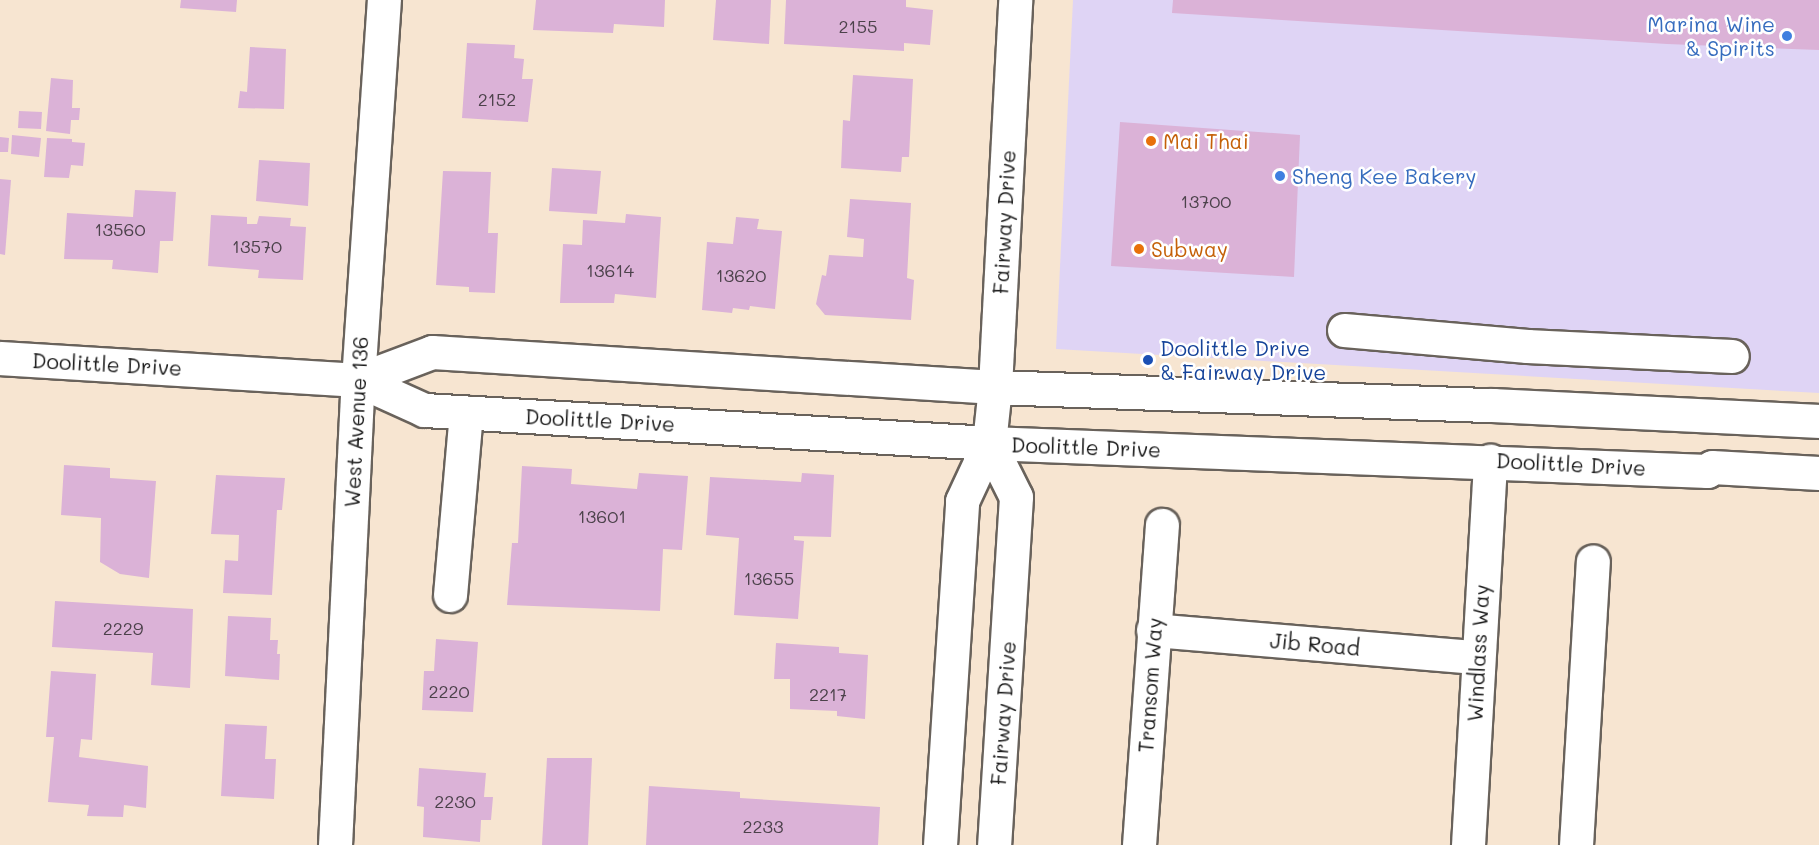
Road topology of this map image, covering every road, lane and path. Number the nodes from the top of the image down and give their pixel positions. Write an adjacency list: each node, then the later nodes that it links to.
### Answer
1 (384, 0): 6 (street, West Avenue 136)
2 (1015, 0): 7 (street, Fairway Drive)
3 (1344, 330): 4 (street)
4 (1732, 356)
5 (0, 358): 6 (street, Doolittle Drive)
6 (358, 380): 7 (street, Doolittle Drive); 8 (street, Doolittle Drive); 20 (street, West Avenue 136)
7 (995, 387): 9 (street, Doolittle Drive); 11 (street, Fairway Drive)
8 (466, 413): 11 (street, Doolittle Drive); 17 (street)
9 (1730, 416): 10 (street, Doolittle Drive); 13 (street)
10 (1819, 421)
11 (988, 443): 12 (street, Doolittle Drive); 21 (street, Fairway Drive); 22 (street, Fairway Drive)
12 (1490, 461): 13 (street, Doolittle Drive); 19 (street, Windlass Way)
13 (1712, 467): 14 (street, Doolittle Drive)
14 (1819, 473)
15 (1162, 525): 18 (street, Transom Way)
16 (1593, 562): 25 (street)
17 (450, 594)
18 (1153, 630): 19 (street, Jib Road); 23 (street, Transom Way)
19 (1477, 657): 24 (street, Windlass Way)
20 (335, 845)
21 (940, 845)
22 (994, 845)
23 (1139, 845)
24 (1467, 845)
25 (1576, 845)

